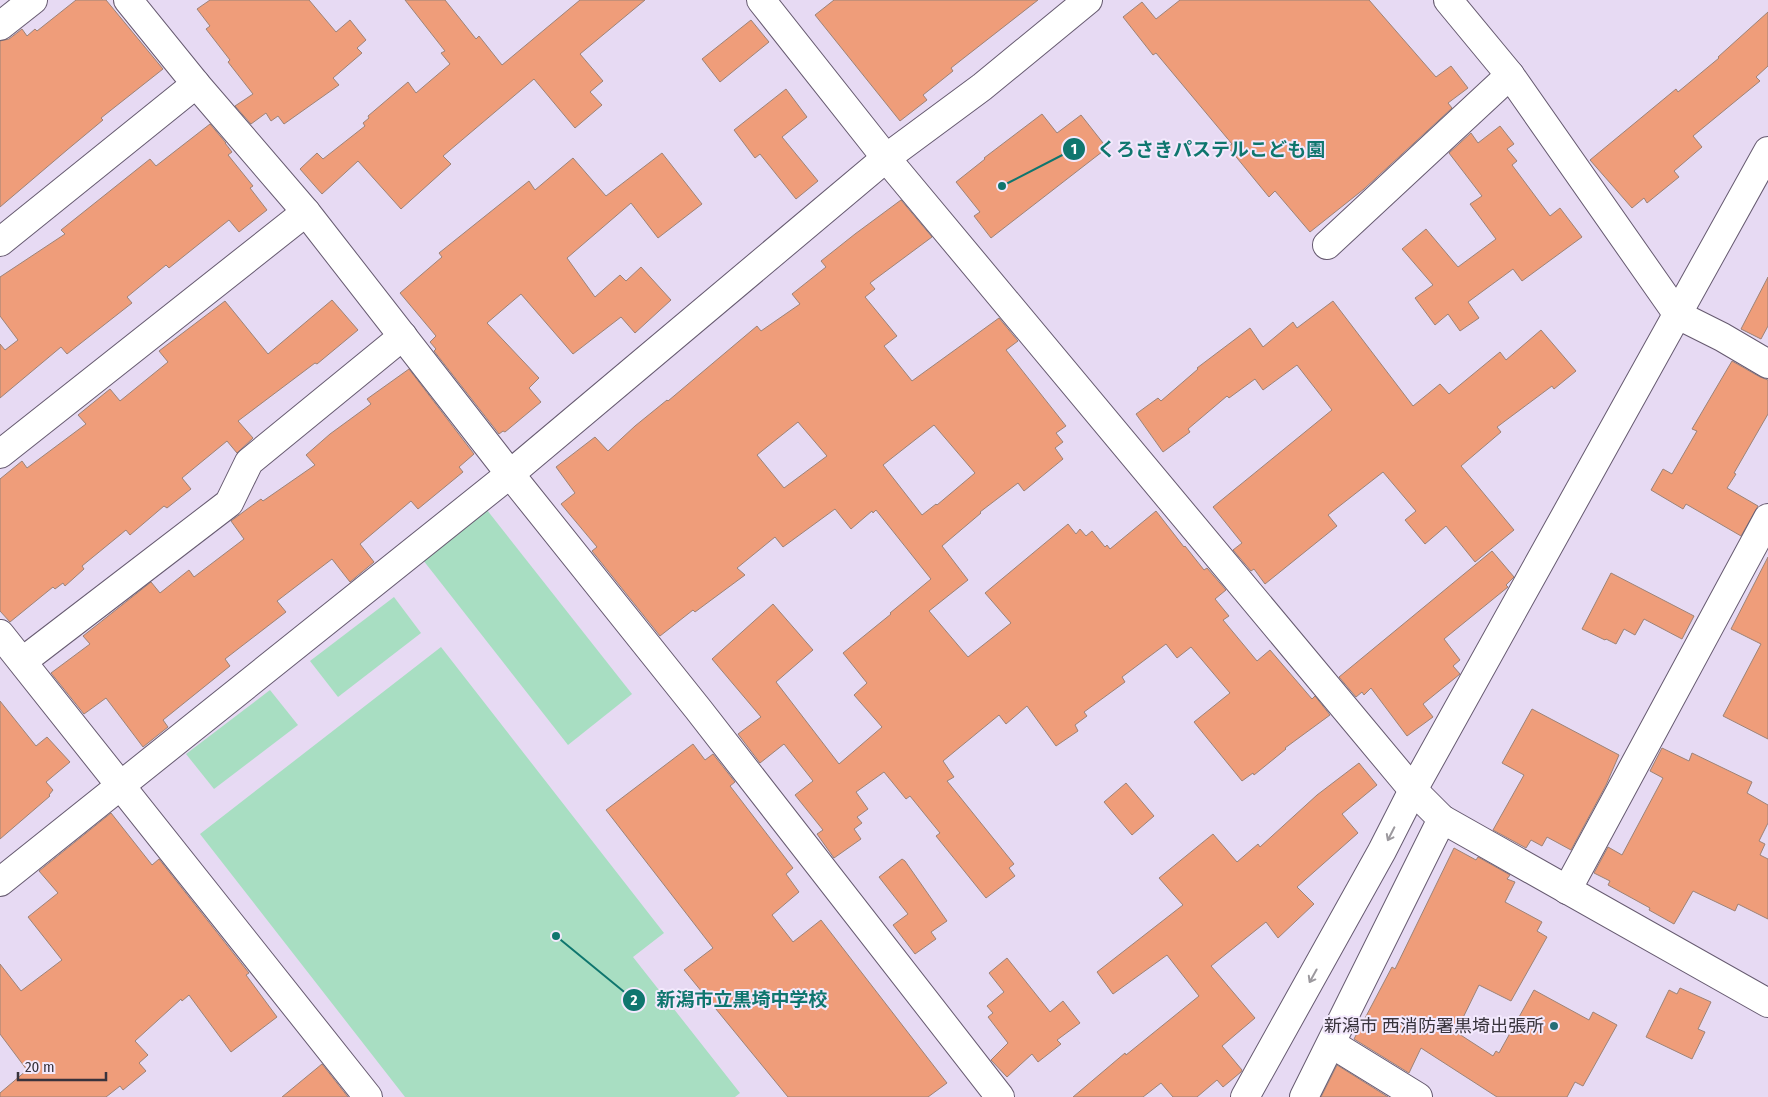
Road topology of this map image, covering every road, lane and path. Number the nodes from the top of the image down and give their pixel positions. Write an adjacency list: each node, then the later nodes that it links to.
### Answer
1 (33, 0): 6 (street)
2 (128, 0): 8 (street)
3 (761, 0): 10 (street)
4 (1088, 0): 10 (street)
5 (1448, 0): 7 (street)
6 (0, 26)
7 (1510, 75): 13 (street); 14 (street)
8 (196, 84): 11 (street); 12 (street)
9 (1768, 151): 14 (street)
10 (886, 158): 18 (street); 23 (street)
11 (306, 212): 15 (street); 17 (street)
12 (0, 242)
13 (1327, 246)
14 (1678, 315): 16 (street); 23 (street)
15 (403, 336): 18 (street); 21 (street)
16 (1768, 364)
17 (0, 454)
18 (510, 474): 22 (street); 30 (street)
19 (1768, 518): 26 (street)
20 (0, 634): 21 (street)
21 (23, 661): 22 (street)
22 (120, 786): 25 (street); 29 (street)
23 (1413, 790): 24 (street); 31 (street, one-way to 31)
24 (1442, 819): 26 (street); 28 (street)
25 (0, 882)
26 (1567, 890): 27 (street)
27 (1768, 1003)
28 (1332, 1044): 32 (street); 33 (street)
29 (368, 1097)
30 (1000, 1097)
31 (1245, 1097)
32 (1304, 1097)
33 (1418, 1097)

